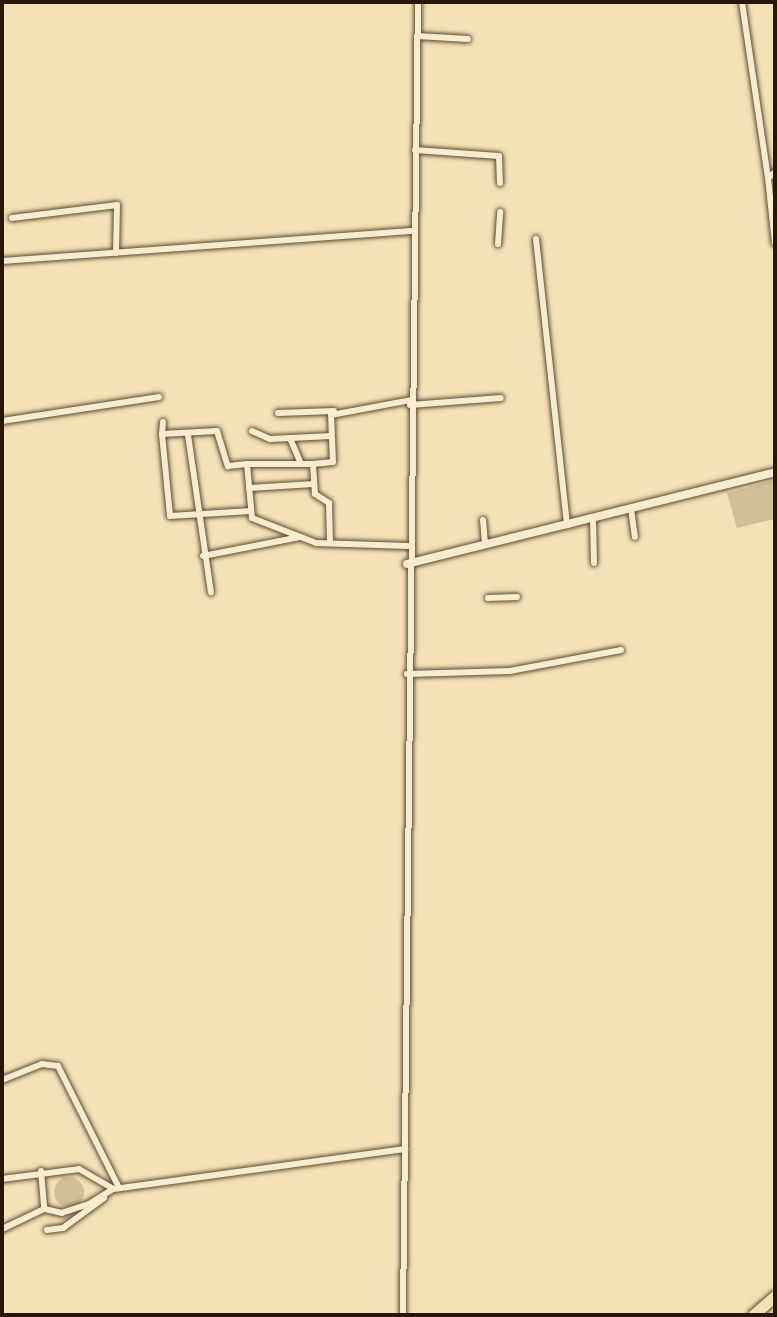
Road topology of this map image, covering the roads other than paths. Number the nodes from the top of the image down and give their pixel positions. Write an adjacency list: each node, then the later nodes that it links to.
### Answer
1 (418, 2): 3 (street)
2 (742, 2): 7 (street)
3 (417, 36): 4 (street); 5 (street)
4 (468, 39)
5 (415, 150): 8 (street); 11 (street)
6 (775, 172): 7 (street)
7 (768, 178): 13 (street)
8 (500, 183)
9 (500, 212): 14 (street)
10 (12, 218): 15 (street)
11 (414, 231): 15 (street); 19 (street)
12 (536, 239): 40 (street)
13 (775, 243)
14 (498, 244)
15 (116, 253): 16 (street)
16 (2, 261)
17 (159, 397): 22 (street)
18 (501, 398): 19 (street)
19 (410, 402): 20 (street); 45 (street)
20 (334, 411): 21 (street); 27 (street)
21 (278, 413)
22 (2, 421)
23 (163, 422): 25 (street)
24 (252, 431): 28 (street)
25 (162, 434): 26 (street); 37 (street)
26 (188, 435): 30 (street); 37 (street)
27 (331, 436): 28 (street); 31 (street)
28 (290, 438): 29 (street)
29 (300, 462): 30 (street); 31 (street)
30 (247, 464): 34 (street)
31 (313, 464): 33 (street)
32 (775, 472): 35 (main road)
33 (314, 484): 34 (street); 43 (street)
34 (249, 488): 36 (street)
35 (631, 509): 38 (main road); 42 (street)
36 (251, 511): 37 (street); 41 (street)
37 (198, 514): 46 (street)
38 (593, 519): 40 (main road); 47 (street)
39 (483, 520): 44 (street)
40 (567, 525): 44 (main road)
41 (300, 537): 43 (street); 46 (street)
42 (635, 537)
43 (330, 543): 45 (street)
44 (485, 544): 48 (main road)
45 (408, 546): 48 (street)
46 (203, 556): 49 (street)
47 (594, 563)
48 (407, 564): 53 (street)
49 (211, 592)
50 (517, 597): 51 (street)
51 (488, 598)
52 (621, 650): 53 (street)
53 (407, 674): 55 (street)
54 (2, 1080): 58 (street)
55 (405, 1149): 58 (street); 65 (street)
56 (41, 1171): 57 (street); 58 (street); 60 (street)
57 (2, 1179)
58 (116, 1189): 59 (street)
59 (104, 1198): 60 (street); 62 (street)
60 (44, 1209): 61 (street)
61 (2, 1229)
62 (47, 1230)
63 (775, 1296): 66 (highway)
64 (775, 1304): 67 (highway)
65 (403, 1315)
66 (753, 1315)
67 (763, 1315)

